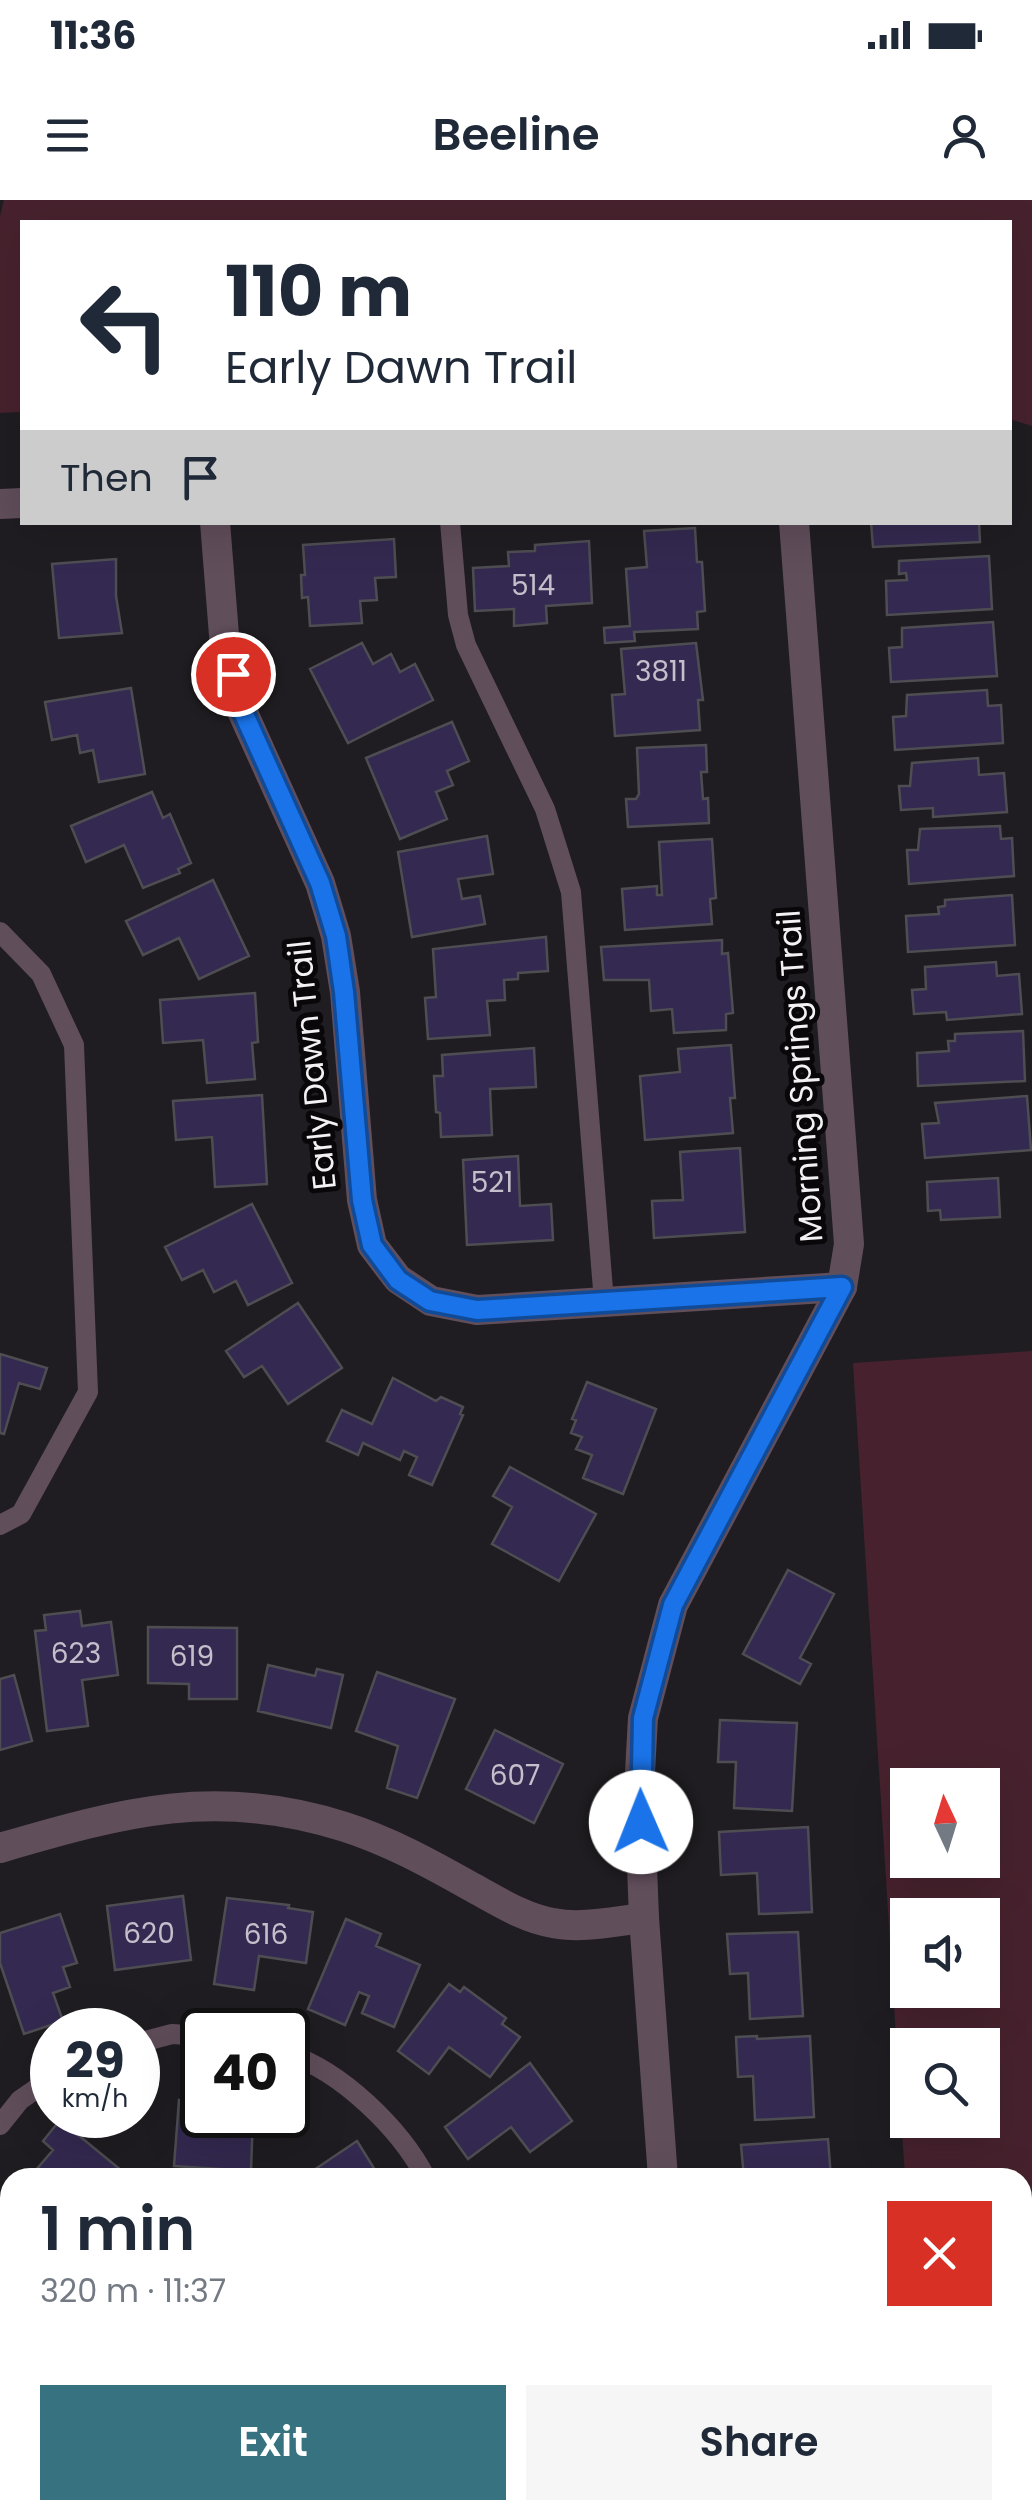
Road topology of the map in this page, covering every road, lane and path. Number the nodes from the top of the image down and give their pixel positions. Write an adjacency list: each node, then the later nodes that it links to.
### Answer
1 (215, 525): 6 (street, Early Dawn Trail)
2 (450, 525): 6 (lane)
3 (794, 525): 5 (street, Morning Springs Trail)
4 (0, 932): 7 (lane)
5 (842, 1287): 6 (street, Early Dawn Trail); 9 (street, Morning Springs Trail)
6 (604, 1302)
7 (0, 1525)
8 (0, 1848): 9 (street)
9 (644, 1918): 14 (street, Morning Springs Trail)
10 (310, 2063): 13 (lane)
11 (30, 2093): 12 (lane)
12 (0, 2125)
13 (421, 2168)
14 (661, 2168)

